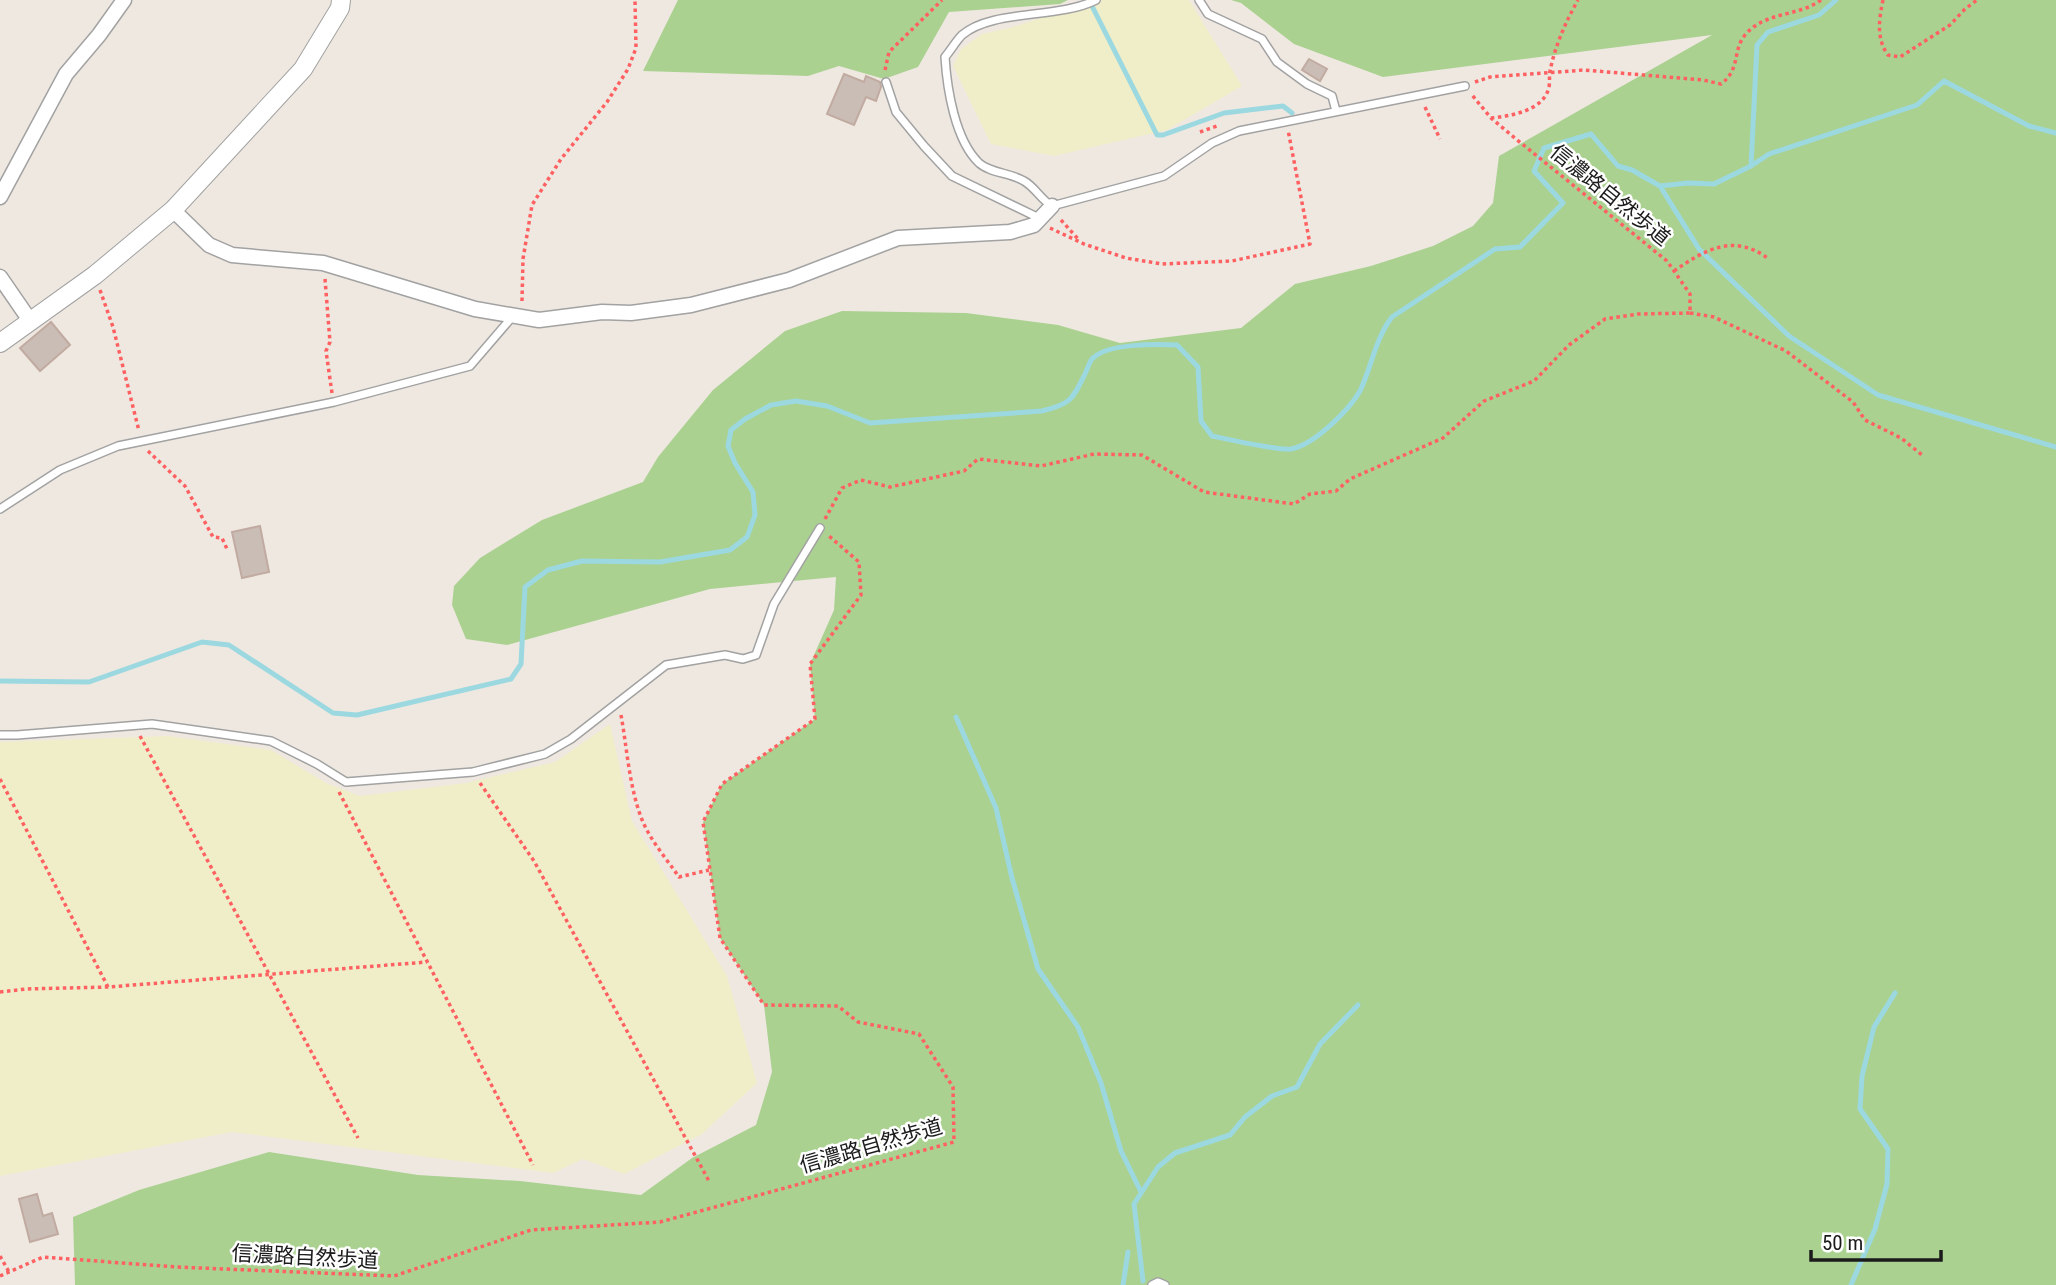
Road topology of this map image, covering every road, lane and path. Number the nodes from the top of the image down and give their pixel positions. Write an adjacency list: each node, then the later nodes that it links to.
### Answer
1 (124, 0): 19 (street)
2 (341, 0): 21 (street)
3 (635, 0): 30 (path)
4 (942, 0): 12 (path)
5 (1096, 0): 20 (lane)
6 (1199, 0): 15 (lane)
7 (1578, 0): 11 (path)
8 (1821, 0): 11 (path)
9 (1883, 0): 10 (path)
10 (1977, 0)
11 (1549, 72): 13 (path); 16 (path)
12 (886, 82): 22 (lane)
13 (1465, 86): 14 (lane); 16 (path, 信濃路自然歩道)
14 (1420, 95): 15 (lane); 18 (path)
15 (1336, 111): 17 (lane)
16 (1491, 118): 26 (path, 信濃路自然歩道)
17 (1286, 121): 20 (lane); 23 (path)
18 (1440, 139)
19 (0, 197)
20 (1052, 206): 22 (street); 23 (path)
21 (173, 210): 25 (street); 27 (street)
22 (1037, 222): 23 (path); 30 (street)
23 (1084, 244)
24 (1769, 259): 26 (path)
25 (323, 263): 30 (street); 33 (path)
26 (1674, 271): 29 (path, 信濃路自然歩道)
27 (95, 275): 31 (street); 34 (path)
28 (0, 278): 31 (street)
29 (1689, 313): 35 (path); 37 (path)
30 (517, 316): 33 (lane)
31 (31, 322): 32 (street)
32 (0, 342)
33 (334, 402): 34 (lane)
34 (142, 442): 36 (lane); 38 (path)
35 (1922, 455)
36 (0, 509)
37 (820, 528): 39 (lane); 45 (path, 信濃路自然歩道)
38 (227, 549)
39 (618, 702): 42 (lane); 45 (path)
40 (134, 725): 41 (lane); 43 (lane); 47 (path)
41 (0, 734)
42 (473, 772): 43 (lane); 52 (path)
43 (337, 776): 46 (path)
44 (0, 779): 48 (path)
45 (710, 870): 54 (path, 信濃路自然歩道)
46 (427, 962): 47 (path); 51 (path)
47 (269, 974): 48 (path); 50 (path)
48 (108, 987): 49 (path)
49 (0, 992)
50 (358, 1138)
51 (533, 1165)
52 (709, 1181)
53 (0, 1256): 54 (path)
54 (9, 1272): 55 (path, 信濃路自然歩道)
55 (0, 1276)
56 (1152, 1285): 57 (lane)
57 (1165, 1285)

